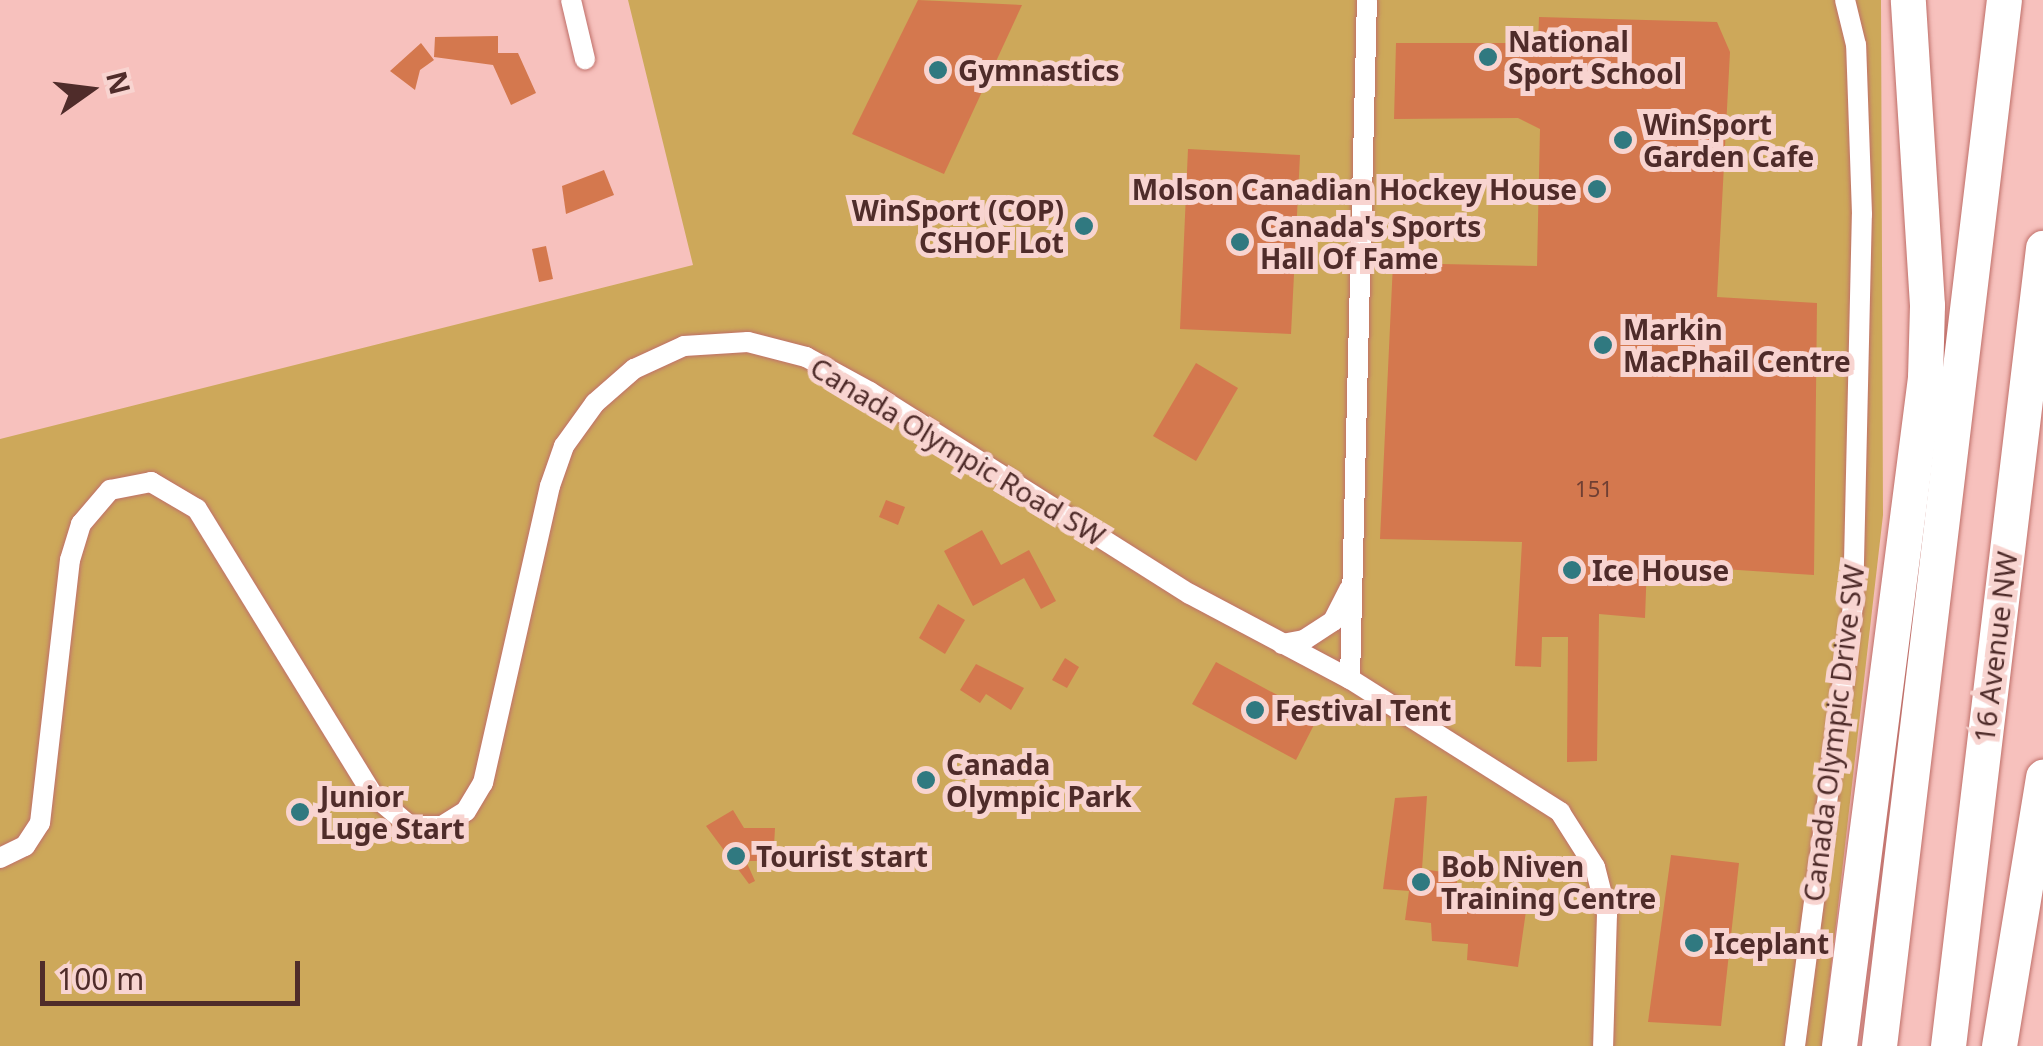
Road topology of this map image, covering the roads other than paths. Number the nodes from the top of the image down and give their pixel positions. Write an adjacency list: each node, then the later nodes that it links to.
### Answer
1 (571, 0): 6 (street)
2 (1366, 0): 8 (street)
3 (1845, 0): 15 (street, Canada Olympic Drive SW)
4 (1908, 0): 16 (highway)
5 (2004, 0): 13 (highway)
6 (585, 59)
7 (2043, 248): 19 (highway, 16 Avenue NW)
8 (1353, 581): 9 (street); 10 (street)
9 (1282, 644): 10 (street, Canada Olympic Road SW); 12 (street, Canada Olympic Road SW)
10 (1350, 679): 14 (street, Canada Olympic Road SW)
11 (2043, 777): 20 (highway)
12 (0, 858)
13 (1894, 953): 17 (highway); 18 (highway)
14 (1603, 1046)
15 (1794, 1046)
16 (1840, 1046)
17 (1878, 1046)
18 (1892, 1046)
19 (1948, 1046)
20 (1999, 1046)

